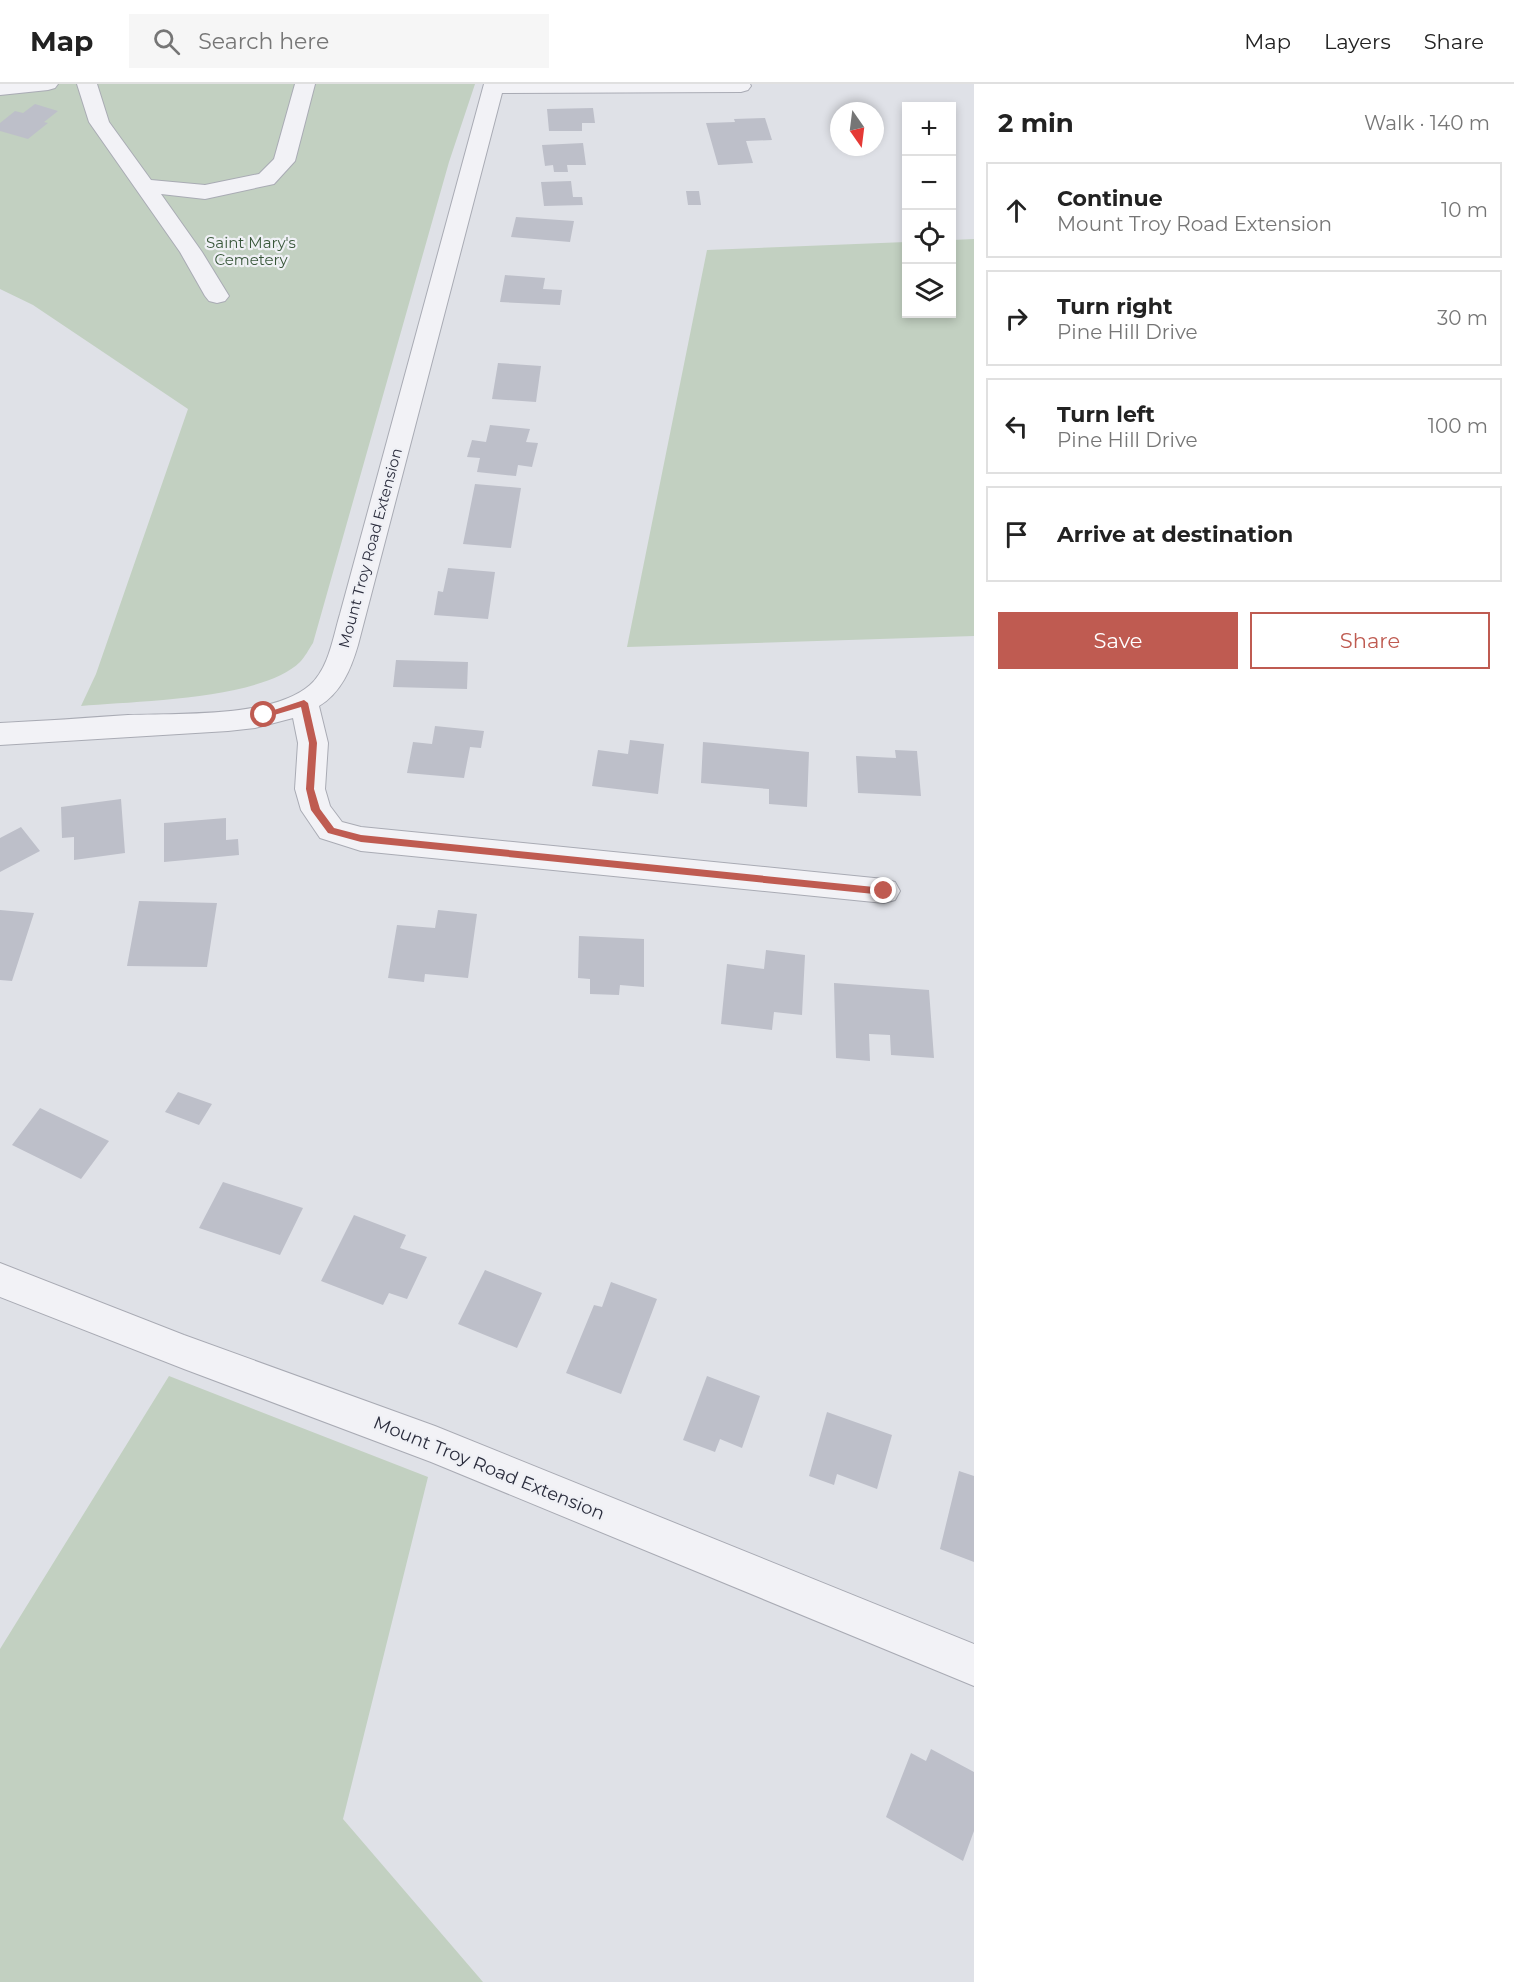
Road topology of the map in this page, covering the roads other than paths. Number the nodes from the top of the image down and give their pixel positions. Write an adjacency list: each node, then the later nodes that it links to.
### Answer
1 (48, 84): 6 (street)
2 (87, 84): 7 (street)
3 (305, 84): 7 (street)
4 (494, 86): 5 (street); 9 (street, Mount Troy Road Extension)
5 (741, 86)
6 (0, 89)
7 (144, 186): 8 (street)
8 (216, 296)
9 (304, 703): 10 (street, Mount Troy Road Extension); 11 (street)
10 (0, 734)
11 (884, 891)
12 (0, 1280): 13 (street, Mount Troy Road Extension)
13 (974, 1665)

